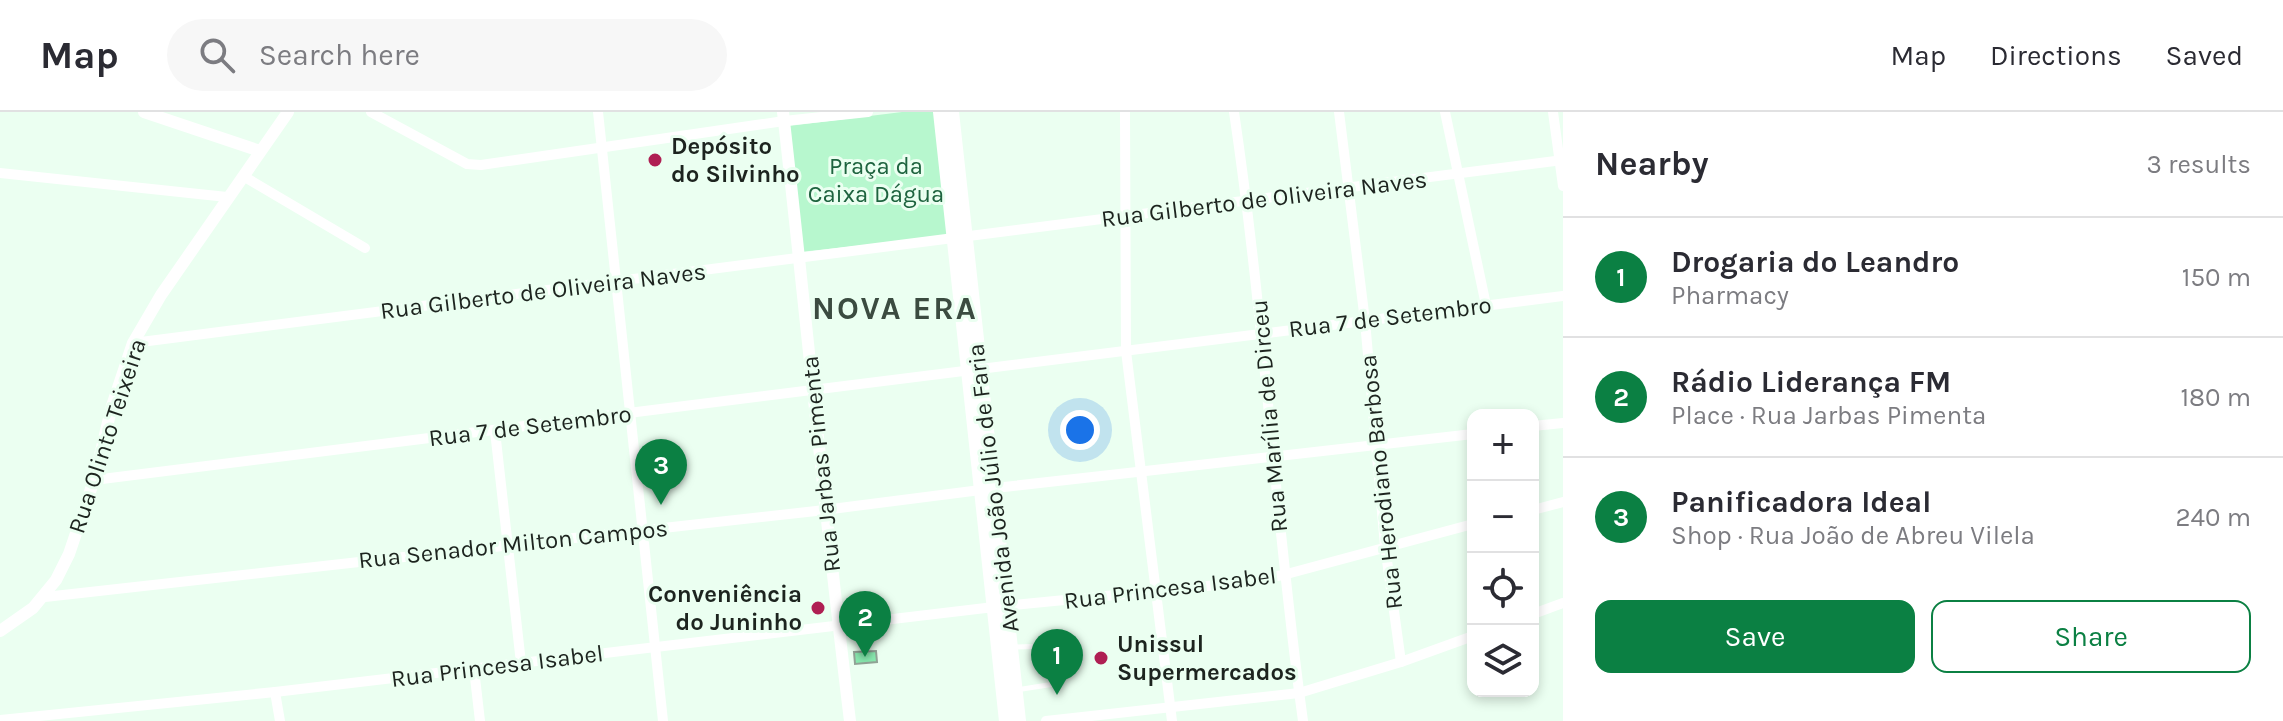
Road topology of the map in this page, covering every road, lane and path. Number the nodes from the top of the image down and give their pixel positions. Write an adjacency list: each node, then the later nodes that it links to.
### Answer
1 (144, 112): 15 (street)
2 (288, 112): 15 (street, Rua Olinto Teixeira)
3 (371, 112): 14 (street)
4 (598, 112): 14 (street)
5 (868, 112): 13 (street)
6 (940, 112): 25 (main road, Avenida João Júlio de Faria)
7 (952, 112): 25 (main road, Avenida João Júlio de Faria)
8 (1125, 112): 24 (street)
9 (1234, 112): 23 (street, Rua Marília de Dirceu)
10 (1339, 112): 21 (street, Rua Herodiano Barbosa)
11 (1445, 112): 18 (street)
12 (1553, 112): 16 (street)
13 (784, 117): 14 (street); 27 (street, Rua Jarbas Pimenta)
14 (602, 148): 28 (street)
15 (260, 151): 19 (street, Rua Olinto Teixeira)
16 (1561, 160): 18 (street, Rua Gilberto de Oliveira Naves); 20 (street)
17 (0, 173): 22 (street)
18 (1459, 174): 21 (street, Rua Gilberto de Oliveira Naves); 30 (street)
19 (243, 176): 22 (street, Rua Olinto Teixeira); 26 (street)
20 (1563, 186)
21 (1348, 189): 23 (street, Rua Gilberto de Oliveira Naves); 31 (street, Rua Herodiano Barbosa)
22 (227, 197): 33 (street, Rua Olinto Teixeira)
23 (1248, 201): 24 (street, Rua Gilberto de Oliveira Naves); 32 (street, Rua Marília de Dirceu)
24 (1124, 217): 25 (street, Rua Gilberto de Oliveira Naves); 34 (street)
25 (958, 238): 27 (street, Rua Gilberto de Oliveira Naves); 35 (main road, Avenida João Júlio de Faria)
26 (365, 248)
27 (799, 259): 28 (street, Rua Gilberto de Oliveira Naves); 36 (street, Rua Jarbas Pimenta)
28 (614, 280): 33 (street, Rua Gilberto de Oliveira Naves); 37 (street)
29 (1563, 296): 30 (street, Rua 7 de Setembro)
30 (1486, 305): 31 (street, Rua 7 de Setembro)
31 (1365, 321): 32 (street, Rua 7 de Setembro); 42 (street, Rua Herodiano Barbosa)
32 (1262, 334): 34 (street, Rua 7 de Setembro); 43 (street, Rua Marília de Dirceu)
33 (133, 343): 45 (street, Rua Olinto Teixeira)
34 (1126, 351): 35 (street, Rua 7 de Setembro); 44 (street)
35 (973, 369): 36 (street, Rua 7 de Setembro); 46 (main road, Avenida João Júlio de Faria)
36 (815, 391): 37 (street, Rua 7 de Setembro); 49 (street, Rua Jarbas Pimenta)
37 (629, 413): 40 (street, Rua 7 de Setembro); 51 (street)
38 (1563, 423): 39 (street)
39 (1539, 425)
40 (495, 431): 45 (street, Rua 7 de Setembro); 52 (street)
41 (1467, 435): 42 (street, Rua Senador Milton Campos)
42 (1376, 446): 43 (street, Rua Senador Milton Campos); 53 (street, Rua Herodiano Barbosa)
43 (1274, 458): 44 (street, Rua Senador Milton Campos); 54 (street, Rua Marília de Dirceu)
44 (1140, 472): 46 (street, Rua Senador Milton Campos); 55 (street)
45 (94, 480): 56 (street, Rua Olinto Teixeira)
46 (987, 489): 49 (street, Rua Senador Milton Campos); 58 (main road, Avenida João Júlio de Faria)
47 (1563, 502): 48 (street)
48 (1539, 508)
49 (825, 510): 51 (street, Rua Senador Milton Campos); 60 (street, Rua Jarbas Pimenta)
50 (1467, 526): 53 (street, Rua Princesa Isabel)
51 (641, 529): 52 (street, Rua Senador Milton Campos); 63 (street)
52 (507, 544): 56 (street, Rua Senador Milton Campos); 66 (street)
53 (1385, 546): 54 (street, Rua Princesa Isabel); 65 (street, Rua Herodiano Barbosa)
54 (1283, 575): 55 (street, Rua Princesa Isabel); 70 (street, Rua Marília de Dirceu)
55 (1156, 593): 58 (street, Rua Princesa Isabel); 71 (street)
56 (45, 597): 61 (street, Rua Olinto Teixeira)
57 (1563, 603): 59 (street)
58 (999, 606): 60 (street, Rua Princesa Isabel); 64 (main road, Avenida João Júlio de Faria); 78 (main road, Avenida João Júlio de Faria)
59 (1539, 612)
60 (838, 625): 63 (street, Rua Princesa Isabel); 77 (street, Rua Jarbas Pimenta)
61 (0, 631)
62 (1467, 638): 65 (street)
63 (655, 647): 66 (street, Rua Princesa Isabel); 76 (street)
64 (1011, 647): 68 (main road, Avenida João Júlio de Faria); 68 (lane)
65 (1401, 662): 70 (street)
66 (521, 663): 67 (street, Rua Princesa Isabel)
67 (474, 669): 69 (street, Rua Princesa Isabel); 75 (street)
68 (1015, 690): 79 (main road, Avenida João Júlio de Faria)
69 (275, 692): 72 (street, Rua Princesa Isabel); 74 (street)
70 (1299, 693): 71 (street); 82 (street, Rua Marília de Dirceu)
71 (1170, 708): 80 (street); 81 (street)
72 (91, 716): 73 (street, Rua Princesa Isabel)
73 (0, 720)
74 (280, 721)
75 (480, 721)
76 (663, 721)
77 (850, 721)
78 (1006, 721)
79 (1019, 721)
80 (1046, 721)
81 (1172, 721)
82 (1303, 721)

